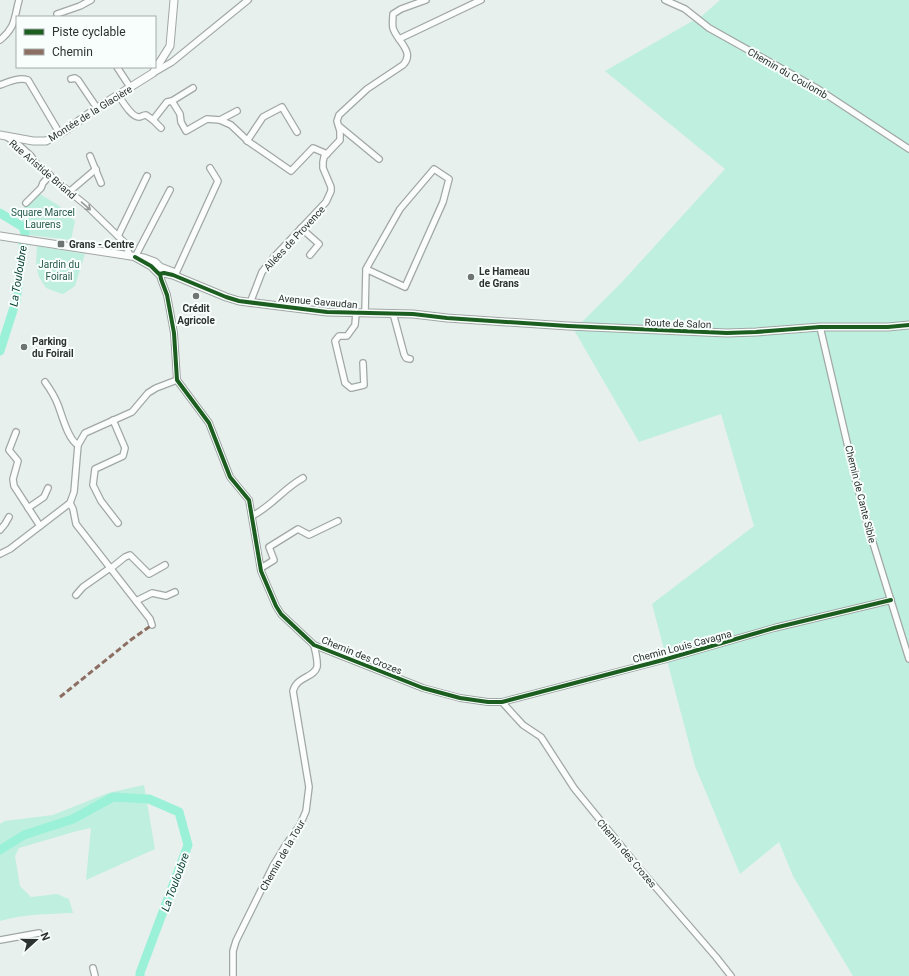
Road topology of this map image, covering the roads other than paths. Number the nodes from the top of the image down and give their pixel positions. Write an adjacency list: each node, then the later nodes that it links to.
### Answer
1 (19, 0): 10 (street)
2 (92, 0): 8 (street)
3 (174, 0): 12 (street)
4 (248, 0): 12 (street)
5 (426, 0): 9 (street)
6 (481, 0): 9 (street)
7 (665, 0): 29 (street, Chemin du Coulomb)
8 (57, 14)
9 (399, 39): 23 (street)
10 (0, 40)
11 (119, 68): 15 (street)
12 (153, 73): 15 (street, Montée de la Glacière)
13 (71, 80): 19 (street)
14 (0, 85): 26 (street)
15 (130, 87): 17 (street, Montée de la Glacière)
16 (193, 88): 18 (street)
17 (118, 95): 19 (street, Montée de la Glacière); 21 (street)
18 (172, 101): 21 (street); 22 (street)
19 (97, 108): 26 (street, Montée de la Glacière)
20 (237, 111): 22 (street)
21 (153, 120): 24 (street)
22 (220, 120): 28 (street)
23 (338, 125): 30 (street); 32 (street)
24 (161, 128)
25 (297, 132): 28 (street)
26 (60, 134): 27 (street, Montée de la Glacière)
27 (2, 135): 35 (street, Rue Aristide Briand)
28 (247, 141): 30 (street)
29 (909, 150)
30 (327, 154): 41 (street, Allées de Provence)
31 (90, 156): 34 (street)
32 (379, 159)
33 (210, 168): 48 (street)
34 (96, 169): 37 (street); 39 (street)
35 (50, 175): 39 (street, Rue Aristide Briand); 40 (street)
36 (147, 176): 43 (street)
37 (101, 182)
38 (170, 190): 44 (street)
39 (68, 192): 43 (street, Rue Aristide Briand, one-way to 43)
40 (26, 203)
41 (301, 228): 45 (street); 50 (street, Allées de Provence)
42 (0, 236): 44 (street)
43 (118, 236): 44 (street, Rue Aristide Briand)
44 (133, 256): 47 (street)
45 (310, 256)
46 (366, 269): 46 (street); 52 (street)
47 (161, 271): 48 (street, Avenue Gavaudan); 49 (street, Avenue Gavaudan); 59 (street)
48 (176, 273): 49 (street, Avenue Gavaudan)
49 (192, 283): 50 (street, Avenue Gavaudan)
50 (250, 303): 51 (street, Avenue Gavaudan)
51 (356, 313): 52 (street, Avenue Gavaudan); 58 (street)
52 (365, 313): 53 (street, Avenue Gavaudan)
53 (393, 313): 54 (street, Avenue Gavaudan); 57 (street)
54 (447, 318): 56 (street, Route de Salon)
55 (909, 325): 56 (street, Route de Salon)
56 (820, 328): 80 (street, Chemin de Cante Sible)
57 (410, 359)
58 (363, 364)
59 (177, 380): 61 (street); 69 (street, Chemin des Crozes)
60 (45, 382): 63 (street)
61 (113, 420): 63 (street); 71 (street)
62 (16, 432): 67 (street)
63 (78, 445): 66 (street)
64 (303, 478): 69 (street)
65 (48, 488): 67 (street)
66 (70, 503): 72 (street); 76 (street)
67 (28, 508): 72 (street)
68 (9, 516): 73 (street)
69 (252, 516): 77 (street, Chemin des Crozes)
70 (338, 521): 77 (street)
71 (118, 523)
72 (40, 526): 74 (street)
73 (0, 530)
74 (1, 551)
75 (165, 565): 76 (street)
76 (110, 568): 79 (street); 81 (street)
77 (261, 568): 83 (street, Chemin des Crozes)
78 (174, 592): 81 (street)
79 (76, 595)
80 (891, 600): 84 (street, Chemin de Cante Sible); 85 (street, Chemin Louis Cavagna)
81 (136, 601): 82 (street)
82 (152, 625)
83 (314, 645): 85 (street, Chemin des Crozes); 90 (street, Chemin de la Tour)
84 (909, 659)
85 (502, 702): 91 (street, Chemin des Crozes)
86 (39, 933): 87 (street)
87 (0, 940)
88 (93, 968): 89 (street)
89 (95, 976)
90 (233, 976)
91 (731, 976)

